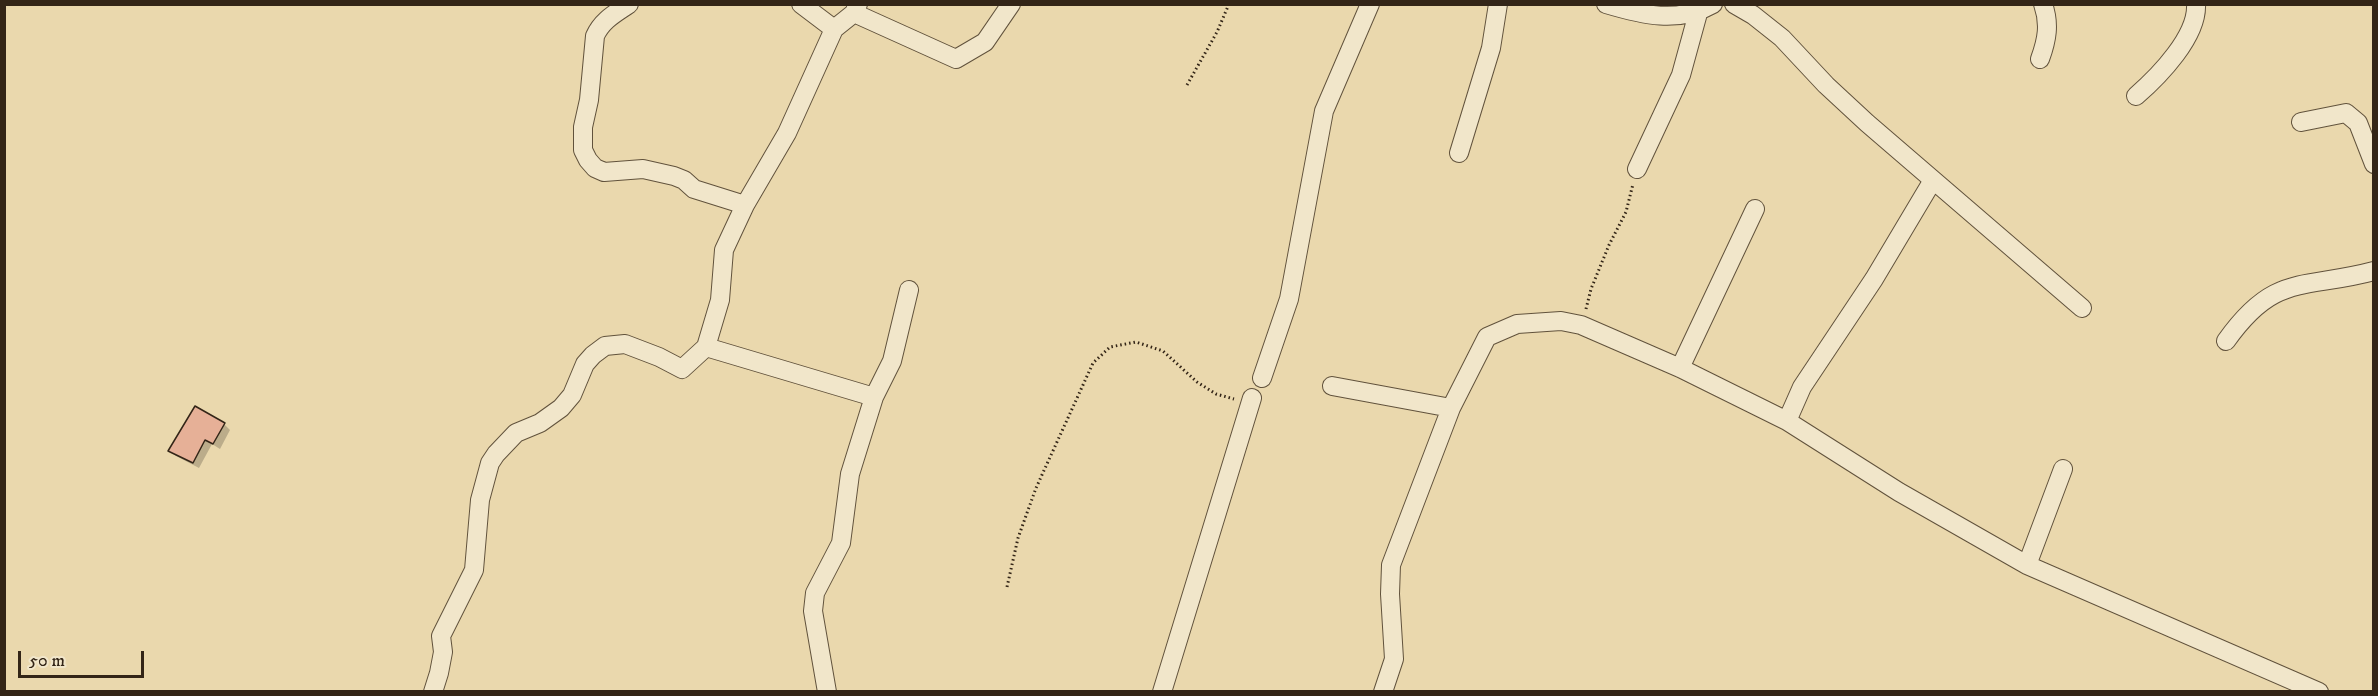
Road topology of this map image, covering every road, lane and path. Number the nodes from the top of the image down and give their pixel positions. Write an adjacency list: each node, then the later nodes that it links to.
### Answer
1 (629, 4): 22 (street)
2 (801, 4): 13 (street)
3 (1011, 4): 11 (street)
4 (1229, 4): 15 (path)
5 (1370, 4): 31 (street)
6 (1498, 4): 18 (street)
7 (1606, 4): 12 (street)
8 (1734, 4): 21 (street)
9 (2043, 4): 14 (street)
10 (2196, 4): 16 (street)
11 (856, 9): 13 (street)
12 (1706, 9): 20 (street)
13 (834, 29): 22 (street)
14 (2040, 59)
15 (1187, 85)
16 (2136, 96)
17 (2301, 122): 19 (street)
18 (1459, 153)
19 (2373, 164)
20 (1637, 169): 27 (path)
21 (1933, 180): 26 (street); 36 (street)
22 (745, 204): 29 (street)
23 (1755, 209): 30 (street)
24 (2373, 271): 28 (street)
25 (909, 290): 33 (street)
26 (2082, 308)
27 (1581, 326): 30 (street); 35 (street)
28 (2226, 341)
29 (706, 347): 33 (street); 40 (street)
30 (1680, 368): 36 (street)
31 (1262, 378)
32 (1332, 386): 35 (street)
33 (874, 398): 41 (street)
34 (1252, 398): 39 (path); 42 (street)
35 (1451, 408): 43 (street)
36 (1787, 421): 38 (street)
37 (2063, 469): 38 (street)
38 (2028, 565): 44 (street)
39 (1007, 587)
40 (433, 692)
41 (826, 692)
42 (1162, 692)
43 (1383, 692)
44 (2319, 692)

